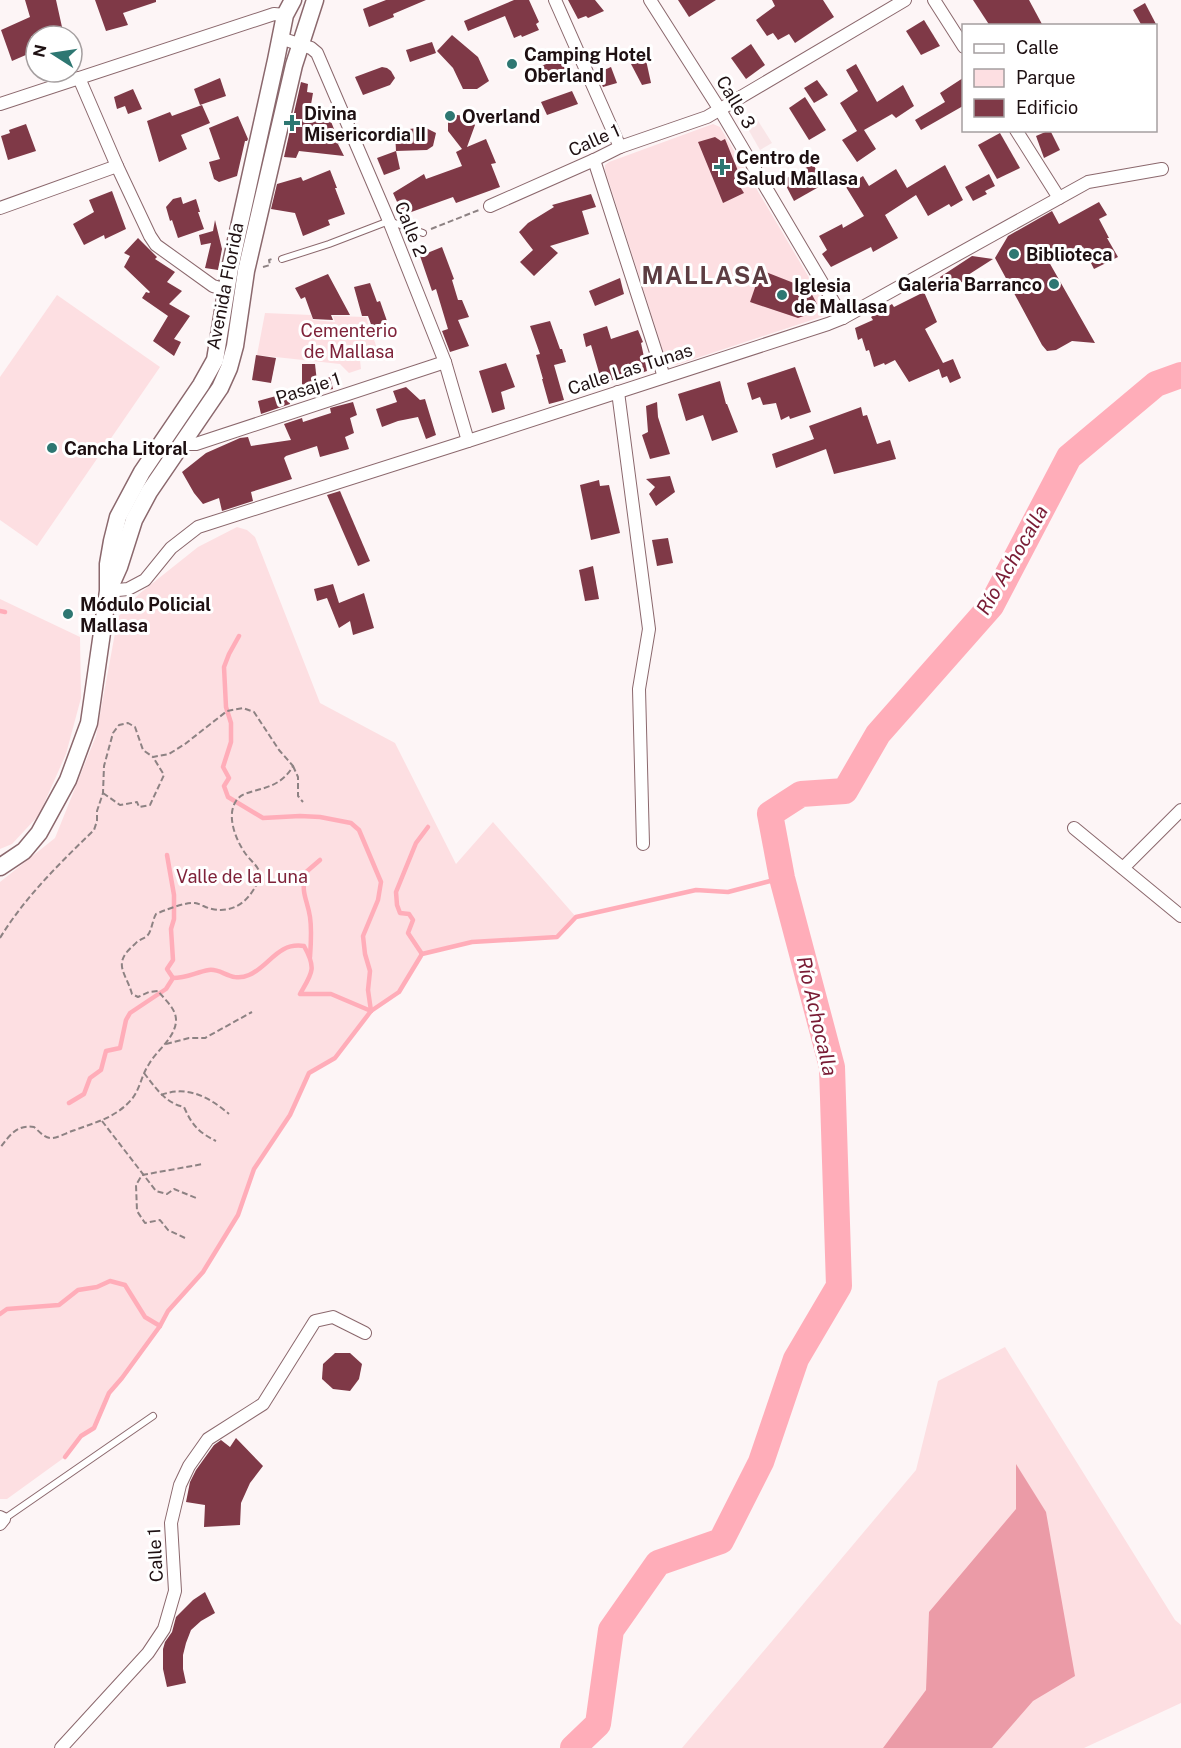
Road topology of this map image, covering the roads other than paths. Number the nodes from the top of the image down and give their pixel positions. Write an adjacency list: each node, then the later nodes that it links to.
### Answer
1 (293, 0): 7 (main road, Avenida Florida)
2 (315, 0): 8 (main road, Avenida Florida)
3 (555, 0): 18 (street)
4 (650, 0): 16 (street, Calle 3)
5 (905, 0): 16 (street, Calle 1)
6 (934, 0): 11 (street)
7 (285, 15): 8 (main road); 9 (main road, Avenida Florida); 12 (street)
8 (308, 23): 10 (main road, Avenida Florida)
9 (280, 38): 10 (street); 28 (main road, Avenida Florida)
10 (300, 44): 25 (street, Calle 2); 28 (main road, Avenida Florida)
11 (962, 44)
12 (84, 76)
13 (61, 84): 15 (street)
14 (82, 84): 20 (street)
15 (0, 104)
16 (720, 110): 18 (street, Calle 1); 29 (street, Calle 3)
17 (1017, 132): 22 (street)
18 (620, 147): 19 (street, Calle 1)
19 (594, 160): 23 (street, Calle 1); 31 (street)
20 (117, 166): 24 (street); 28 (street)
21 (1162, 169): 22 (street, Calle Las Tunas)
22 (1059, 198): 29 (street, Calle Las Tunas)
23 (490, 206)
24 (0, 208)
25 (389, 221): 26 (lane); 27 (lane); 30 (street, Calle 2)
26 (423, 233)
27 (282, 260)
28 (234, 292): 33 (main road, Avenida Florida)
29 (843, 318): 31 (street, Calle Las Tunas)
30 (445, 362): 33 (street, Pasaje 1); 34 (street, Calle 2)
31 (664, 377): 32 (street, Calle Las Tunas)
32 (618, 392): 34 (street, Calle Las Tunas); 38 (street)
33 (174, 439): 35 (main road, Avenida Florida)
34 (468, 441): 35 (street, Calle Las Tunas)
35 (108, 591): 39 (main road, Avenida Florida)
36 (1181, 810): 40 (street)
37 (1074, 828): 40 (street)
38 (643, 844)
39 (0, 867)
40 (1123, 868): 41 (street)
41 (1181, 916)
42 (366, 1333): 45 (street, Calle 1)
43 (153, 1416): 44 (lane)
44 (1, 1520)
45 (61, 1748)

